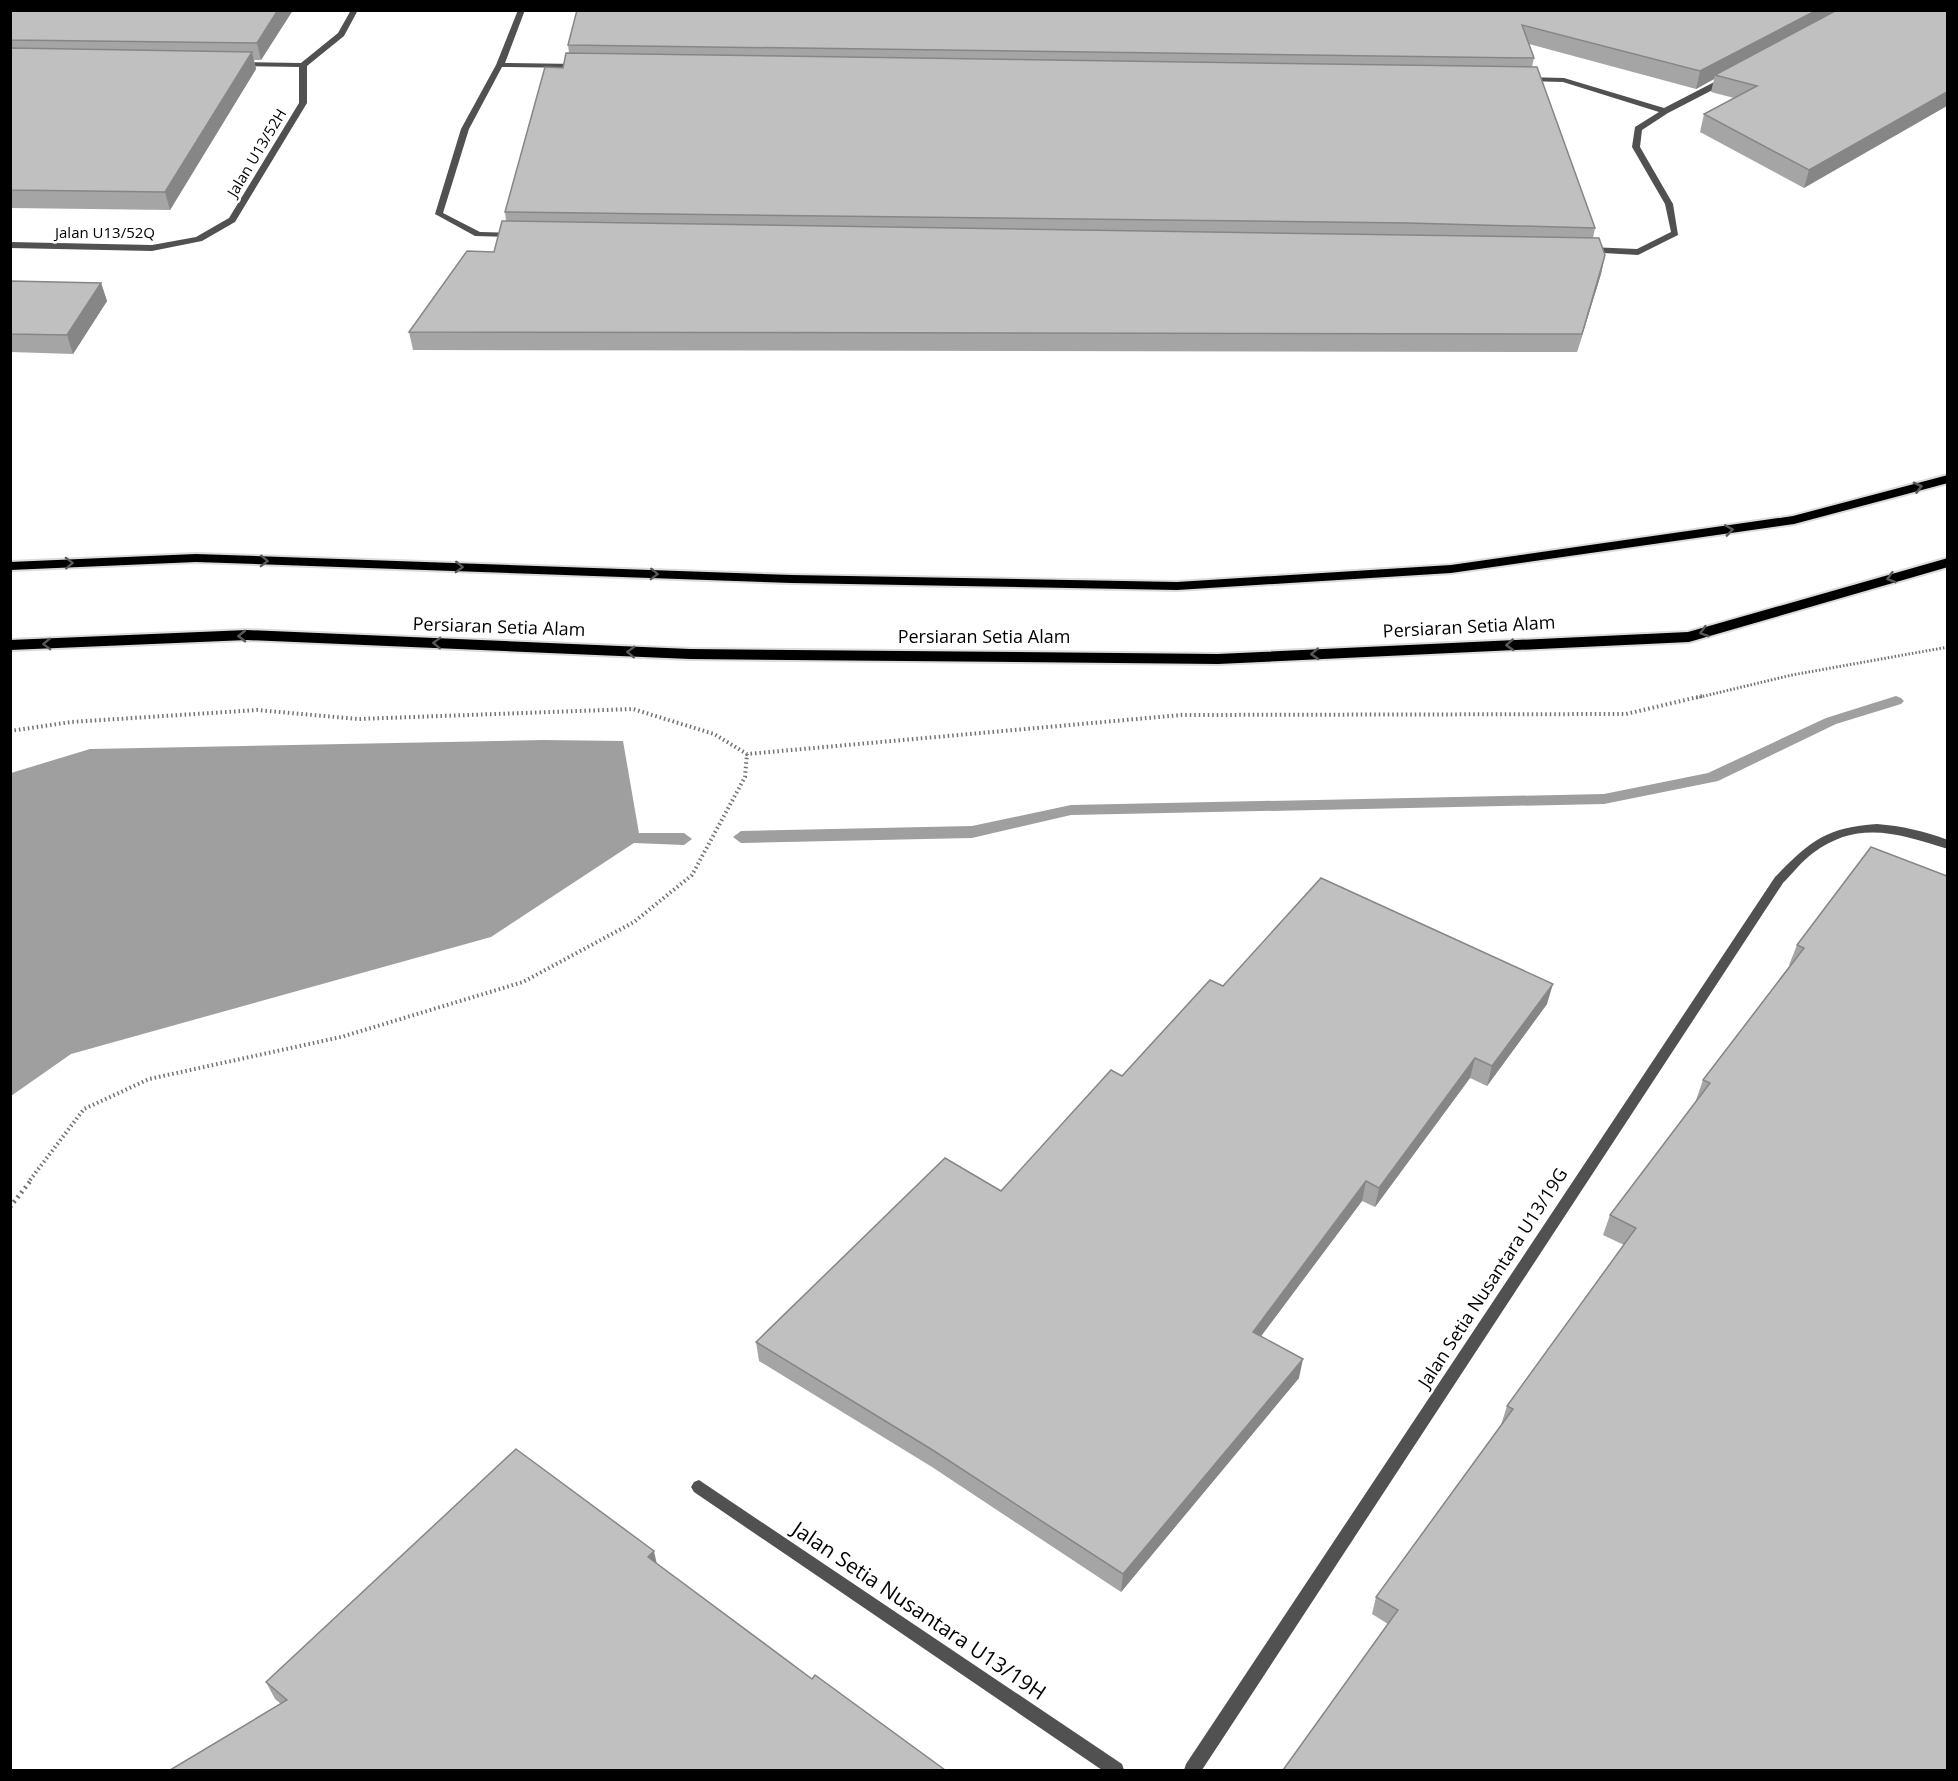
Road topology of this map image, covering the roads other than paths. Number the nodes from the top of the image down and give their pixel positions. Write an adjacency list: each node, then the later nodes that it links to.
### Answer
1 (355, 10): 4 (street)
2 (522, 10): 5 (street)
3 (233, 64): 4 (street)
4 (303, 65): 11 (street, Jalan U13/52H)
5 (500, 65): 6 (street); 10 (street)
6 (595, 66)
7 (1735, 74): 9 (street)
8 (1516, 79): 9 (street)
9 (1665, 111): 13 (street)
10 (525, 235)
11 (199, 239): 12 (street, Jalan U13/52Q)
12 (10, 245)
13 (1580, 250)
14 (1947, 479): 16 (highway, one-way to 14)
15 (1947, 562): 17 (highway, Persiaran Setia Alam, one-way to 17)
16 (10, 566)
17 (10, 645)
18 (1947, 845): 21 (street, Jalan Setia Nusantara U13/19G)
19 (699, 1486): 20 (street, Jalan Setia Nusantara U13/19H)
20 (1116, 1770)
21 (1192, 1770)

